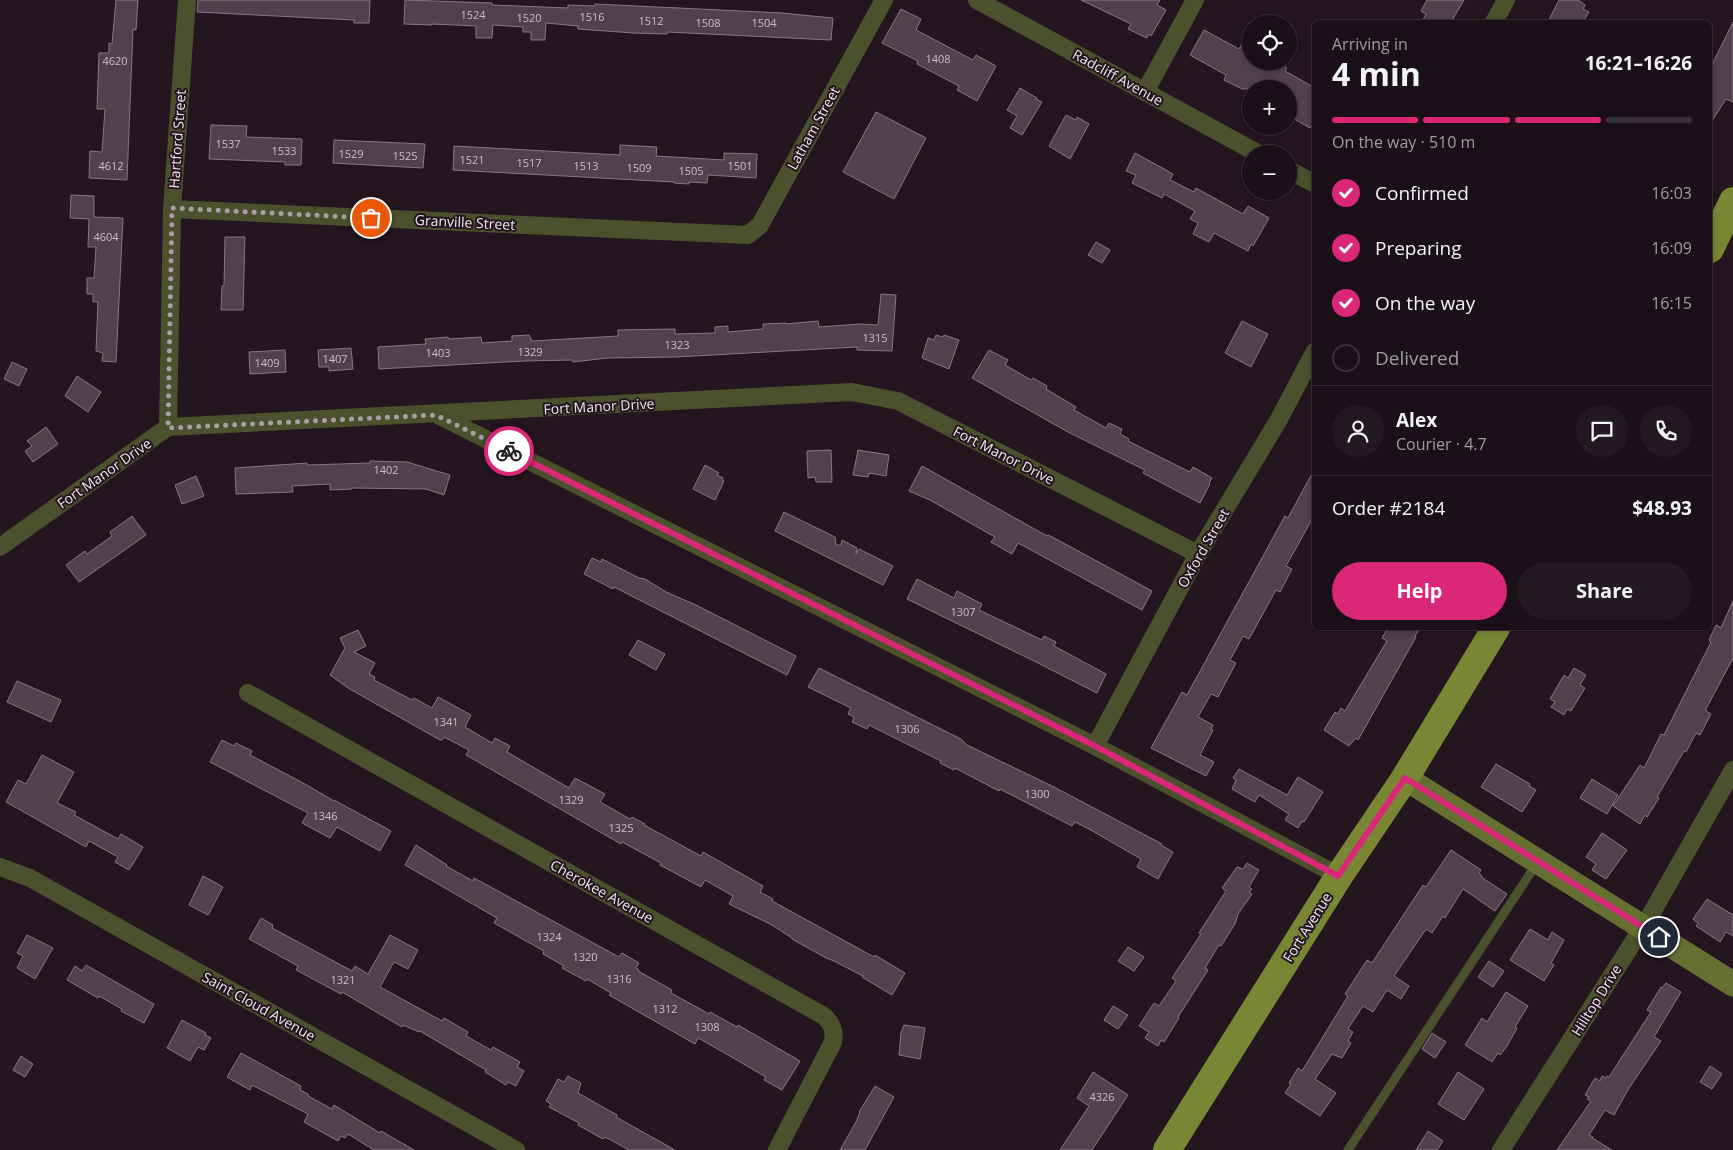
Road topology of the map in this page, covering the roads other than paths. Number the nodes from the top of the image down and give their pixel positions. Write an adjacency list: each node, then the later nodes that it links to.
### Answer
1 (187, 0): 12 (street, Hartford Street)
2 (884, 0): 13 (street, Latham Street)
3 (977, 0): 7 (street, Radcliff Avenue)
4 (1195, 0): 7 (street)
5 (1506, 0): 6 (street)
6 (1495, 20)
7 (1145, 92): 8 (street, Radcliff Avenue)
8 (1242, 145)
9 (1297, 174): 10 (street)
10 (1312, 182)
11 (1732, 206): 14 (main road)
12 (172, 208): 13 (street, Granville Street); 17 (street, Hartford Street)
13 (728, 234)
14 (1712, 245)
15 (1312, 357): 19 (street, Oxford Street)
16 (436, 415): 17 (street, Fort Manor Drive); 19 (street, Fort Manor Drive); 22 (street)
17 (168, 428): 18 (street, Fort Manor Drive)
18 (0, 548)
19 (1198, 554): 22 (street, Oxford Street)
20 (1495, 630): 24 (main road, Fort Avenue)
21 (248, 693): 31 (street, Cherokee Avenue)
22 (1095, 746): 27 (street)
23 (1733, 770): 28 (street, Hilltop Drive)
24 (1405, 778): 25 (street); 27 (main road, Fort Avenue)
25 (1538, 861): 28 (street); 33 (lane)
26 (0, 867): 30 (street, Saint Cloud Avenue)
27 (1338, 876): 32 (main road, Fort Avenue)
28 (1643, 926): 29 (street); 34 (street, Hilltop Drive)
29 (1733, 984)
30 (516, 1150)
31 (776, 1150)
32 (1167, 1150)
33 (1348, 1150)
34 (1501, 1150)

